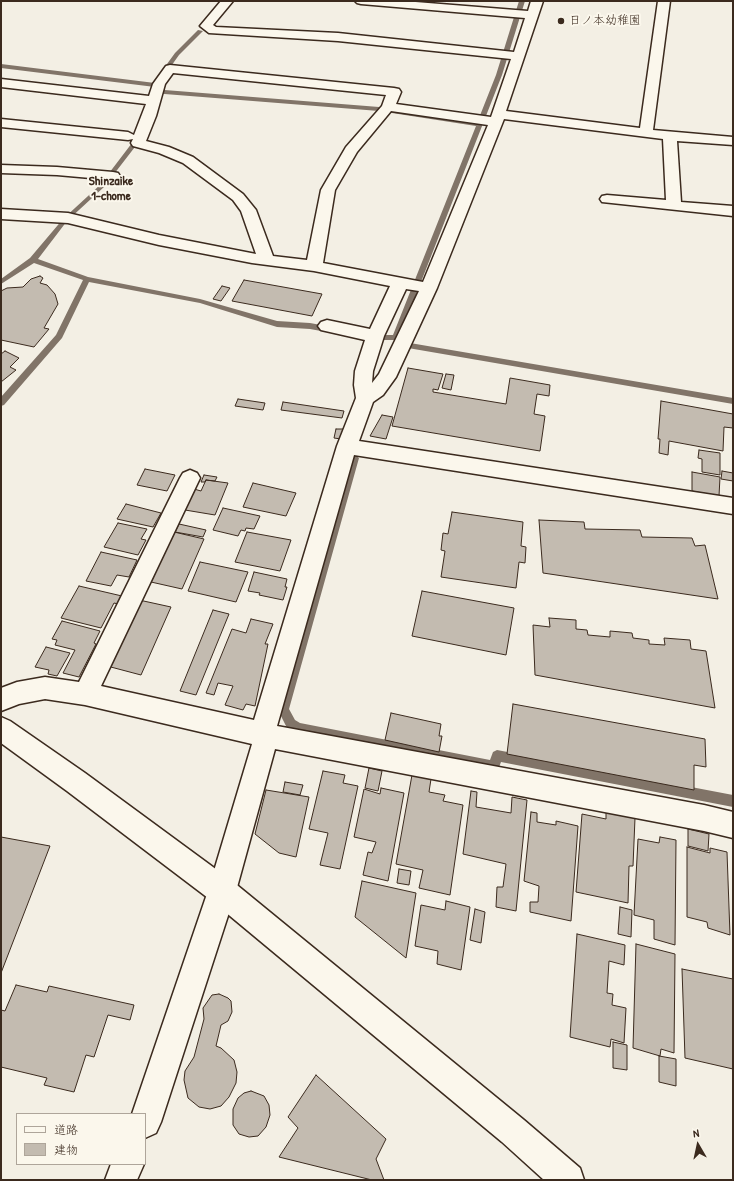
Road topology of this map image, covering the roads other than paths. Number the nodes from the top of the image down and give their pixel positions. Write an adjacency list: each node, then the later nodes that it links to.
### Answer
1 (227, 1): 6 (street)
2 (361, 1): 5 (street)
3 (537, 1): 5 (street)
4 (664, 1): 12 (street)
5 (529, 14): 6 (street)
6 (517, 55): 10 (street)
7 (1, 82): 8 (street)
8 (153, 97): 9 (street); 22 (street)
9 (388, 107): 10 (street); 23 (street)
10 (495, 119): 12 (street); 25 (street)
11 (1, 123): 13 (street)
12 (646, 134): 14 (street)
13 (128, 136)
14 (670, 136): 15 (street); 19 (street)
15 (733, 141)
16 (1, 169): 17 (street)
17 (113, 176)
18 (607, 199): 19 (street)
19 (674, 206): 20 (street)
20 (733, 211)
21 (1, 214): 22 (street)
22 (266, 259): 23 (street)
23 (314, 266): 24 (street)
24 (403, 283): 25 (street); 27 (street)
25 (426, 287): 28 (street)
26 (327, 326): 27 (street)
27 (374, 340): 28 (street); 29 (street)
28 (397, 356): 29 (street)
29 (365, 398): 30 (street)
30 (347, 446): 32 (street); 36 (street)
31 (190, 478): 33 (street)
32 (733, 506)
33 (84, 694): 34 (street); 36 (street)
34 (1, 700)
35 (1, 729): 38 (street)
36 (270, 736): 37 (street); 38 (street)
37 (733, 826)
38 (222, 891): 39 (street); 42 (street)
39 (146, 1119)
40 (128, 1165): 41 (street)
41 (121, 1180)
42 (568, 1180)

